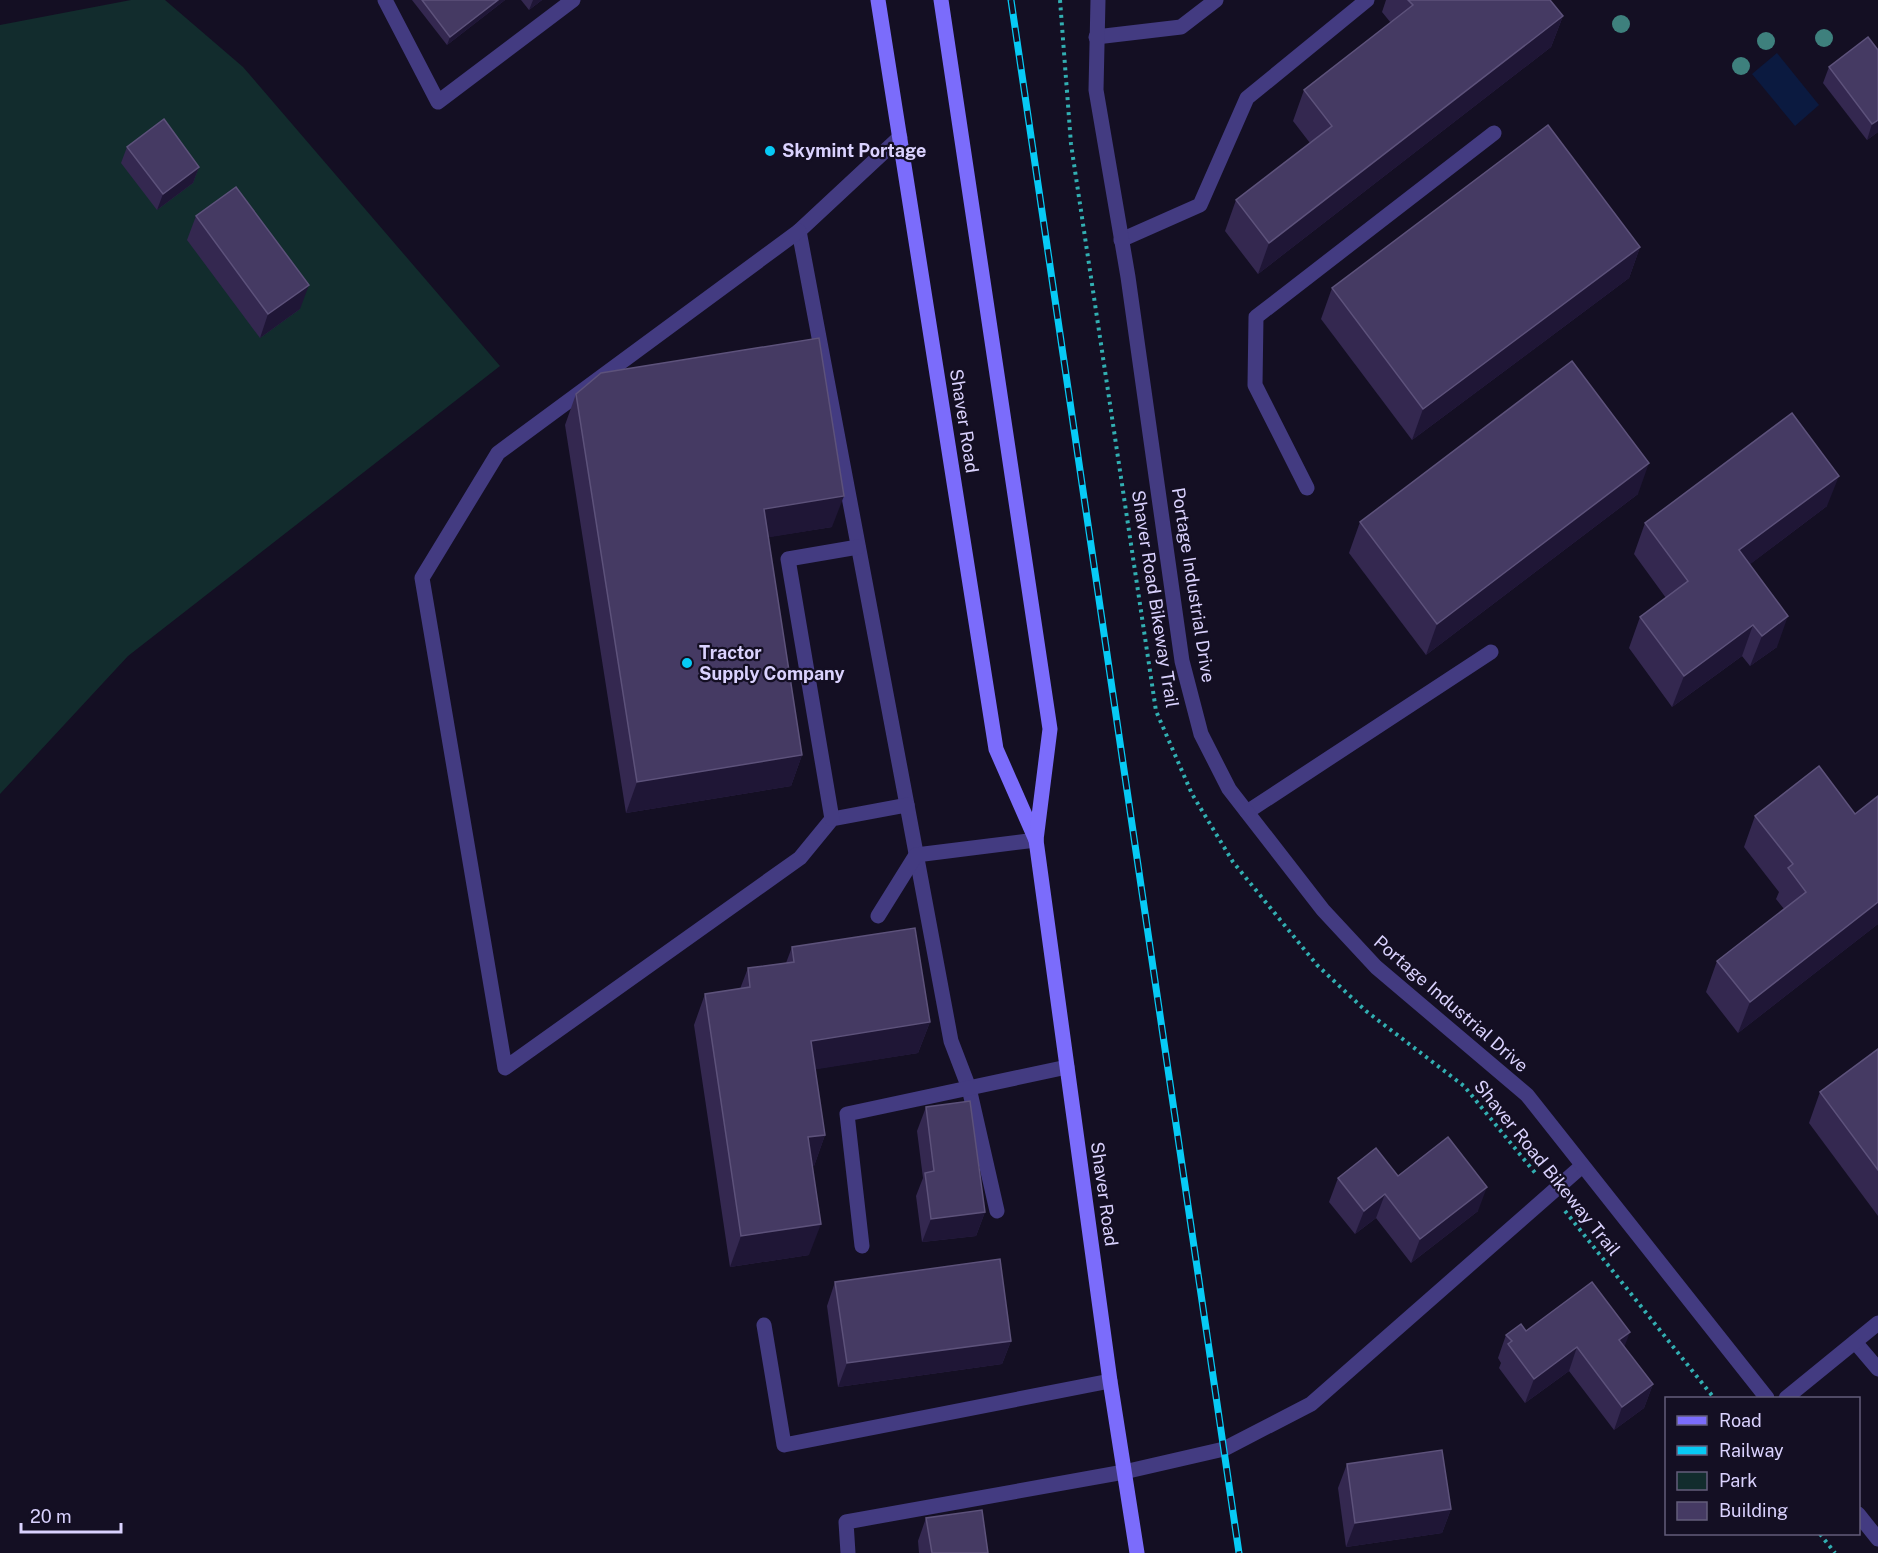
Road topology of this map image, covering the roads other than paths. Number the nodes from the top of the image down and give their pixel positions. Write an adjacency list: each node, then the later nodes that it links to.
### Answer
1 (385, 0): 2 (street)
2 (573, 0)
3 (878, 0): 10 (main road, Shaver Road)
4 (941, 0): 19 (main road, Shaver Road)
5 (1098, 0): 8 (street, Portage Industrial Drive)
6 (1216, 0): 8 (street)
7 (1367, 0): 12 (street)
8 (1096, 37): 12 (street, Portage Industrial Drive)
9 (1494, 133): 13 (street)
10 (900, 138): 11 (street); 19 (main road, Shaver Road)
11 (799, 231): 14 (street); 18 (street)
12 (1121, 240): 17 (street, Portage Industrial Drive)
13 (1307, 488)
14 (858, 547): 16 (street); 18 (street)
15 (1491, 652): 17 (street)
16 (907, 805): 18 (street); 20 (street)
17 (1247, 812): 24 (street, Portage Industrial Drive)
18 (832, 819)
19 (1036, 840): 20 (street); 22 (main road, Shaver Road)
20 (916, 855): 21 (street); 23 (street)
21 (878, 916)
22 (1067, 1067): 23 (street); 31 (main road, Shaver Road)
23 (969, 1088): 25 (street); 26 (street)
24 (1582, 1166): 32 (street, Portage Industrial Drive); 34 (street)
25 (997, 1211)
26 (862, 1246)
27 (1878, 1323): 29 (street)
28 (764, 1325): 31 (street)
29 (1855, 1342): 30 (street); 33 (street)
30 (1878, 1369)
31 (1110, 1381): 34 (main road, Shaver Road)
32 (1766, 1397)
33 (1787, 1397)
34 (1124, 1472): 37 (street); 38 (main road, Shaver Road)
35 (1860, 1516): 36 (street)
36 (1878, 1539)
37 (848, 1553)
38 (1137, 1553)

